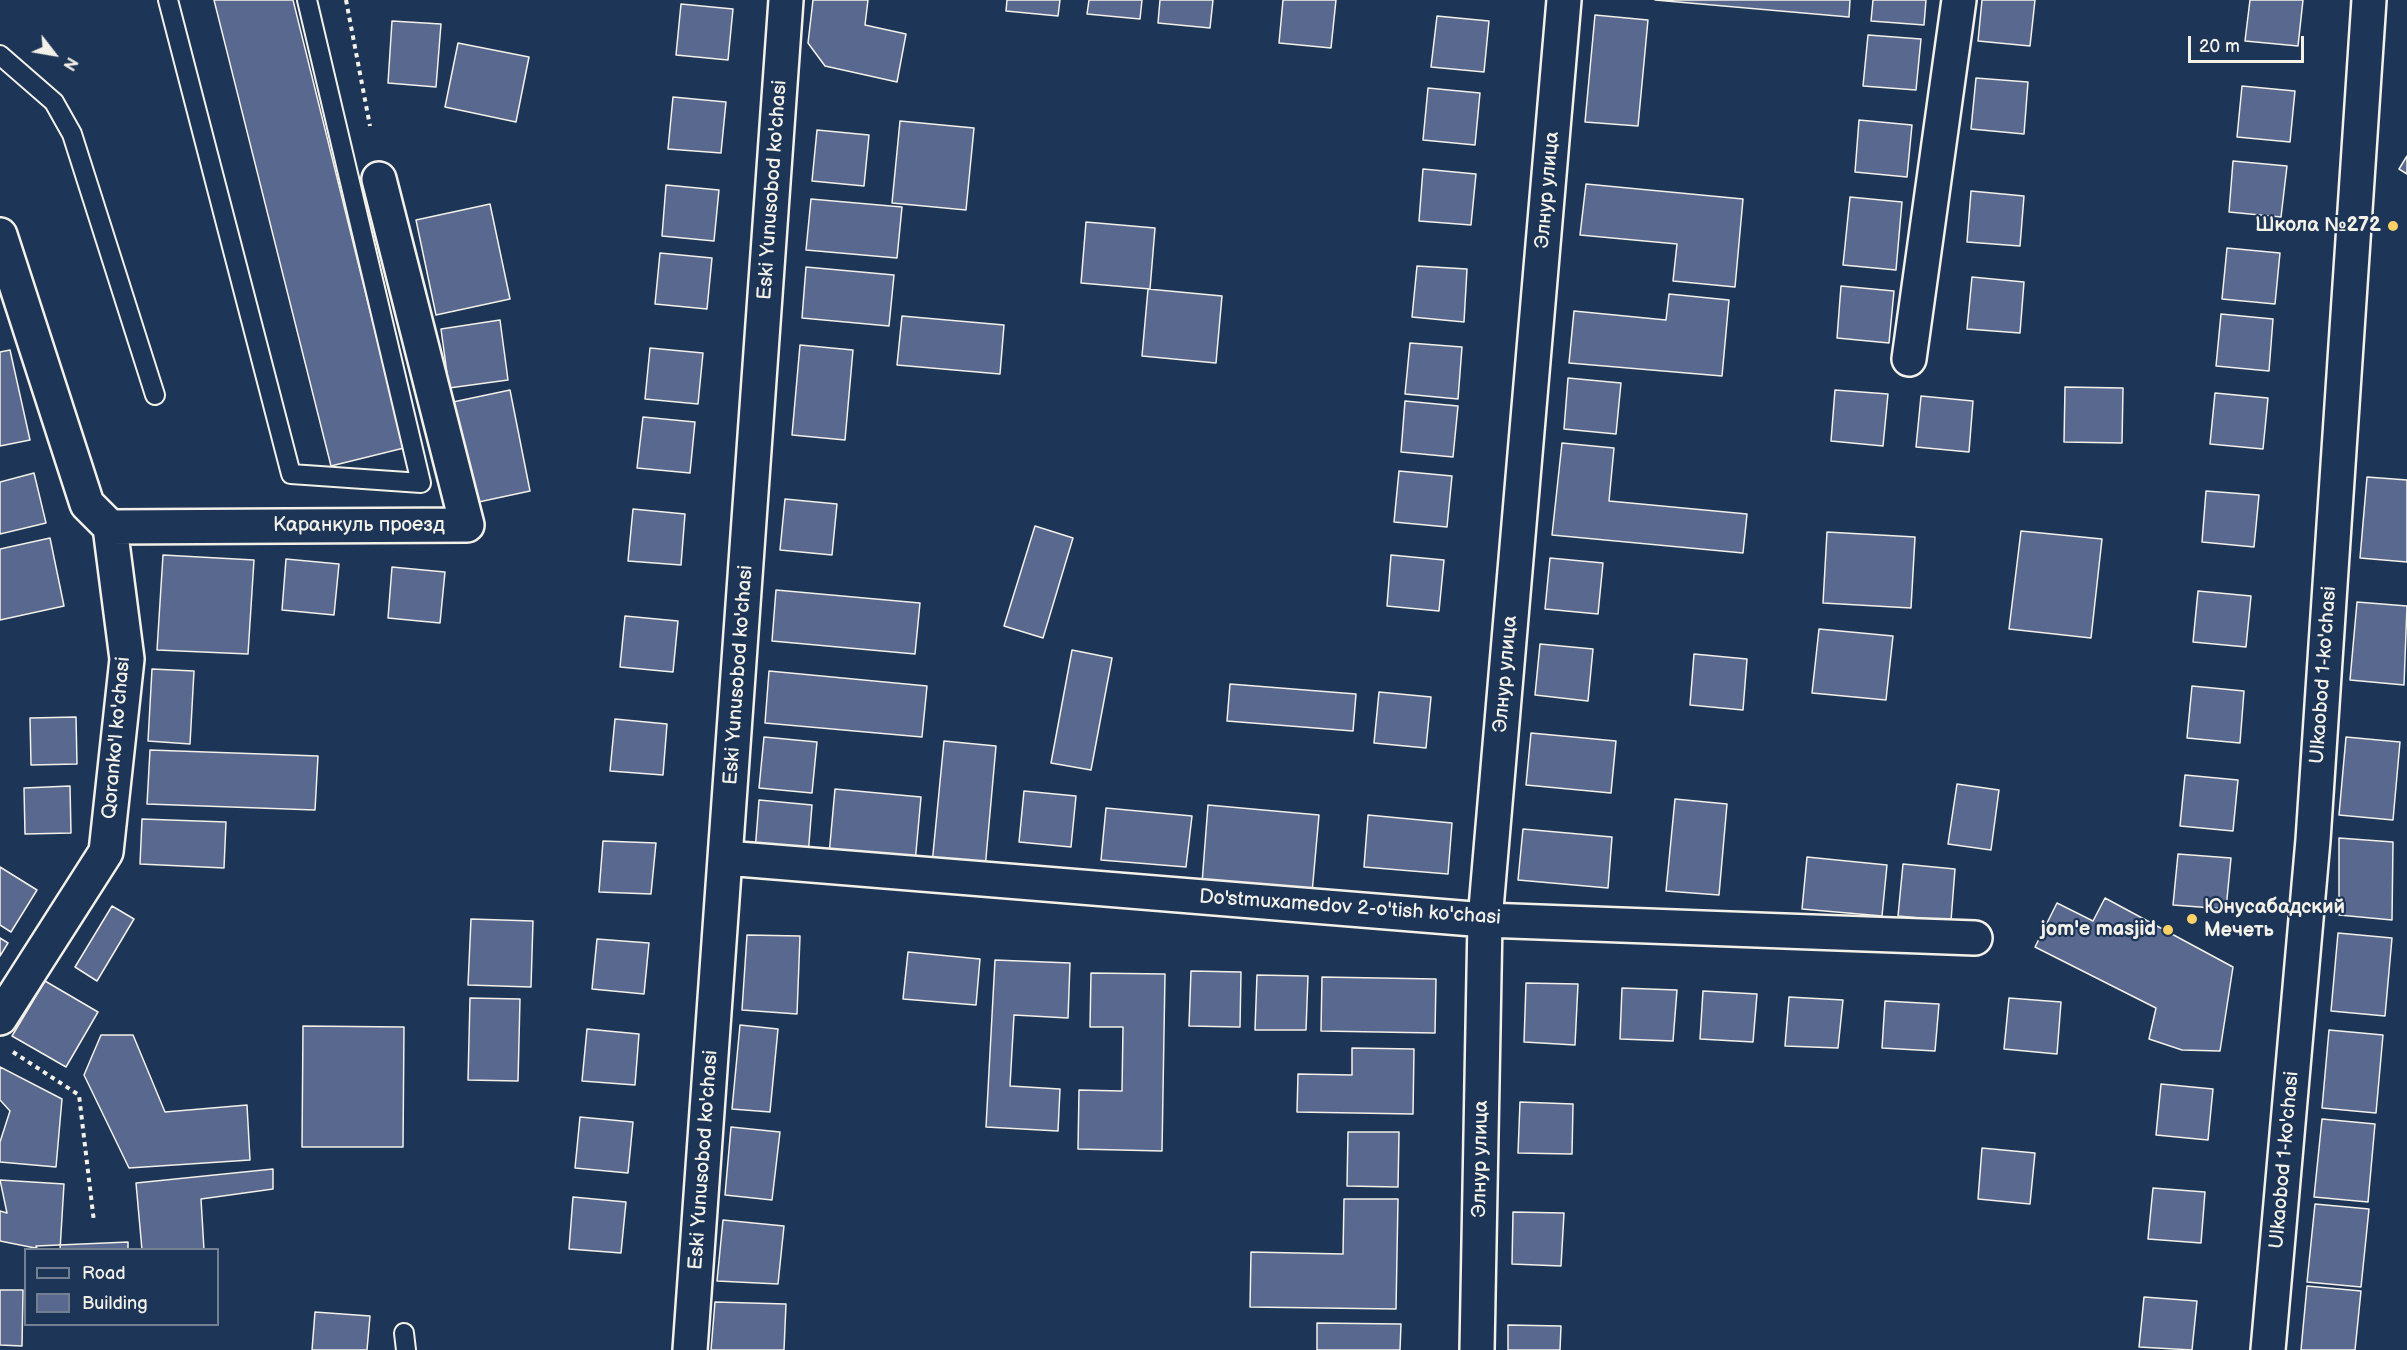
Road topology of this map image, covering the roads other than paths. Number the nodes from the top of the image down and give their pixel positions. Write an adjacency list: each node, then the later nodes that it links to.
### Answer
1 (168, 0): 2 (lane)
2 (307, 0)
3 (786, 0): 13 (street, Eski Yunusobod ko'chasi)
4 (1564, 0): 14 (street, Элнур улица)
5 (1959, 0): 10 (street)
6 (2369, 0): 19 (street, Ulkaobod 1-ko'chasi)
7 (0, 55): 11 (lane)
8 (380, 179): 12 (street, Каранкуль проезд)
9 (0, 235): 12 (street)
10 (1909, 359)
11 (155, 395)
12 (110, 527): 16 (street, Qoranko'l ko'chasi)
13 (726, 858): 14 (street, Do'stmuxamedov 2-o'tish ko'chasi); 17 (street, Eski Yunusobod ko'chasi)
14 (1485, 920): 15 (street, Do'stmuxamedov 2-o'tish ko'chasi); 18 (street, Элнур улица)
15 (1975, 938)
16 (0, 1018)
17 (690, 1350)
18 (1477, 1350)
19 (2268, 1350)

